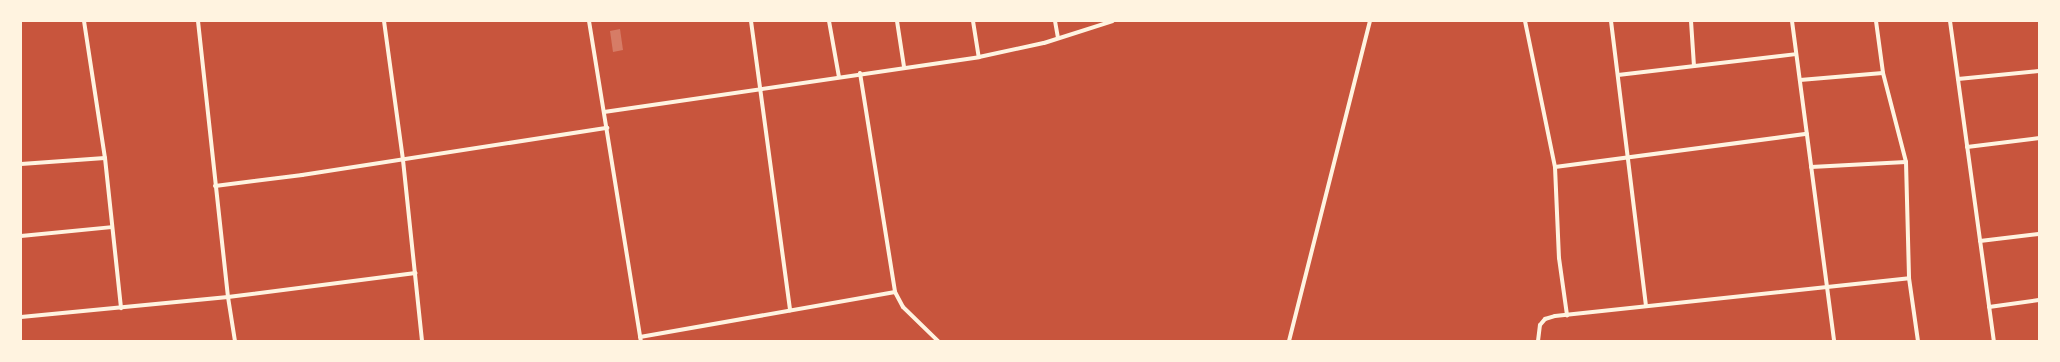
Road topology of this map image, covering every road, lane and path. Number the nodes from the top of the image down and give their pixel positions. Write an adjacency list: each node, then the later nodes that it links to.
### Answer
1 (84, 21): 36 (street)
2 (198, 21): 43 (street)
3 (384, 21): 38 (street)
4 (589, 21): 31 (street)
5 (751, 21): 30 (street)
6 (829, 21): 27 (street)
7 (897, 21): 22 (street)
8 (973, 21): 20 (street)
9 (1055, 21): 18 (street)
10 (1113, 21): 18 (street)
11 (1370, 21): 64 (street)
12 (1525, 21): 41 (street)
13 (1611, 21): 26 (street)
14 (1691, 21): 21 (street)
15 (1792, 21): 19 (street)
16 (1876, 21): 25 (street)
17 (1950, 21): 28 (street)
18 (1058, 38): 20 (street)
19 (1796, 54): 21 (street); 29 (street)
20 (979, 57): 22 (street)
21 (1694, 66): 26 (street)
22 (904, 67): 24 (street)
23 (2039, 71): 28 (street)
24 (860, 73): 27 (street); 51 (street)
25 (1883, 73): 29 (street); 39 (street)
26 (1618, 75): 37 (street)
27 (839, 77): 30 (street)
28 (1958, 79): 35 (street)
29 (1800, 80): 33 (street)
30 (761, 88): 31 (street); 57 (street)
31 (604, 112): 32 (street)
32 (607, 128): 38 (street); 60 (street)
33 (1807, 134): 37 (street); 42 (street)
34 (2039, 138): 35 (street)
35 (1967, 147): 47 (street)
36 (104, 158): 40 (street); 44 (street)
37 (1627, 158): 41 (street); 54 (street)
38 (403, 160): 43 (street); 48 (street)
39 (1906, 162): 42 (street); 49 (street)
40 (21, 164)
41 (1555, 167): 58 (street)
42 (1812, 167): 50 (street)
43 (215, 186): 52 (street)
44 (112, 227): 46 (street); 56 (street)
45 (2039, 234): 47 (street)
46 (21, 236)
47 (1980, 241): 55 (street)
48 (415, 273): 52 (street); 62 (street)
49 (1910, 278): 50 (street); 67 (street)
50 (1827, 287): 54 (street); 66 (street)
51 (895, 292): 57 (street); 63 (street)
52 (228, 297): 56 (street); 61 (street)
53 (2039, 300): 55 (street)
54 (1646, 306): 58 (street)
55 (1989, 306): 68 (street)
56 (121, 308): 59 (street)
57 (790, 310): 60 (street)
58 (1568, 315): 65 (street)
59 (21, 317)
60 (641, 339)
61 (235, 341)
62 (422, 341)
63 (938, 341)
64 (1289, 341)
65 (1538, 341)
66 (1834, 341)
67 (1918, 341)
68 (1994, 341)

